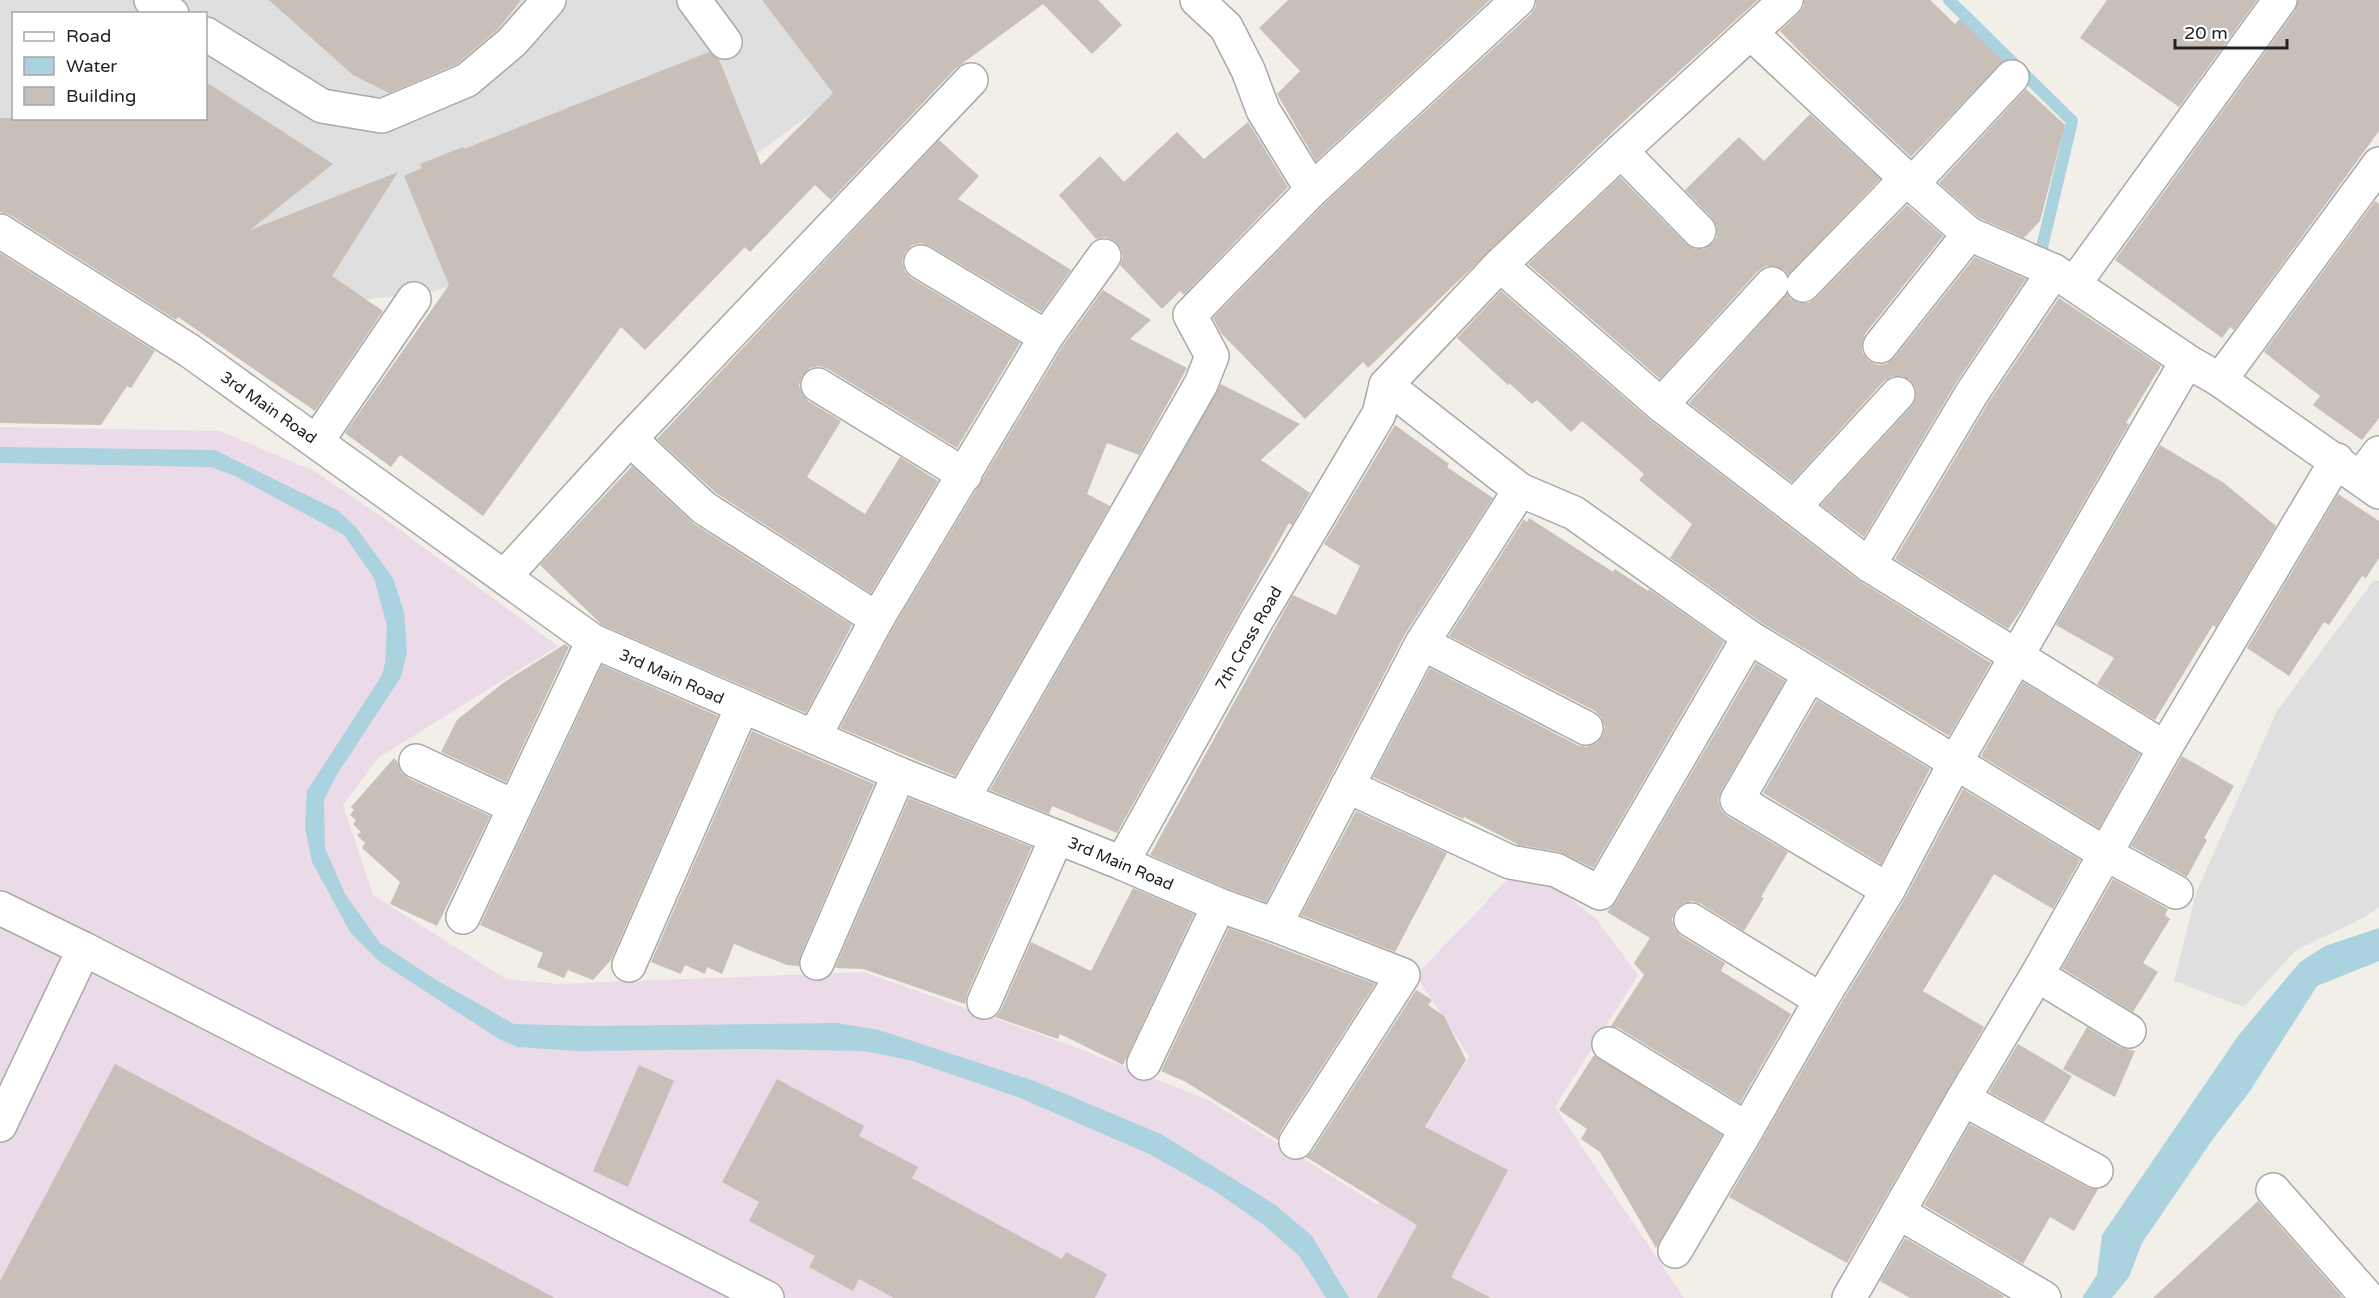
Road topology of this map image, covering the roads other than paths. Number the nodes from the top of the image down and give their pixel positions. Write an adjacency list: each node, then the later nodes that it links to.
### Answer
1 (151, 0): 8 (street)
2 (549, 0): 10 (street)
3 (694, 0): 11 (street)
4 (1197, 0): 17 (street)
5 (1518, 0): 17 (street)
6 (1786, 0): 9 (street, 7th Cross Road)
7 (2280, 0): 24 (street)
8 (169, 12)
9 (1751, 33): 14 (street, 7th Cross Road); 16 (street)
10 (207, 35)
11 (726, 42)
12 (2013, 76): 16 (street)
13 (971, 80): 34 (street)
14 (1621, 151): 19 (street); 23 (street, 7th Cross Road)
15 (2379, 164): 29 (street)
16 (1909, 181): 20 (street); 33 (street)
17 (1312, 190): 56 (street)
18 (0, 231): 35 (street, 3rd Main Road)
19 (1699, 231)
20 (1969, 234): 24 (street); 27 (street)
21 (1104, 256): 26 (street)
22 (921, 262): 26 (street)
23 (1500, 265): 32 (street, 7th Cross Road); 33 (street)
24 (2064, 278): 28 (street); 40 (street)
25 (414, 299): 35 (street)
26 (1046, 338): 37 (street)
27 (1880, 346)
28 (2187, 361): 29 (street); 46 (street)
29 (2220, 380): 36 (street)
30 (818, 385): 37 (street)
31 (1898, 394): 39 (street)
32 (1382, 400): 38 (street); 60 (street, 7th Cross Road)
33 (1661, 405): 39 (street)
34 (630, 439): 41 (street); 42 (street)
35 (316, 441): 41 (street, 3rd Main Road)
36 (2364, 470): 51 (street)
37 (965, 475): 42 (street)
38 (1520, 490): 43 (street); 45 (street)
39 (1794, 507): 40 (street)
40 (1869, 565): 46 (street)
41 (505, 576): 44 (street, 3rd Main Road)
42 (877, 620): 50 (street)
43 (1749, 638): 47 (street); 55 (street)
44 (593, 641): 48 (street, 3rd Main Road); 57 (street)
45 (1422, 643): 49 (street); 55 (street)
46 (2017, 656): 51 (street); 53 (street)
47 (1810, 674): 53 (street); 61 (street)
48 (742, 707): 50 (street, 3rd Main Road); 70 (street)
49 (1586, 728)
50 (814, 737): 54 (street, 3rd Main Road)
51 (2165, 748): 59 (street)
52 (416, 761): 57 (street)
53 (1956, 761): 59 (street); 61 (street)
54 (899, 774): 56 (street, 3rd Main Road); 69 (street)
55 (1347, 786): 67 (street)
56 (963, 799): 58 (street, 3rd Main Road)
57 (514, 807): 65 (street)
58 (1057, 837): 60 (street, 3rd Main Road); 73 (street)
59 (2106, 854): 62 (street); 71 (street)
60 (1122, 863): 63 (street, 3rd Main Road)
61 (1888, 890): 72 (street)
62 (2176, 892)
63 (1220, 905): 67 (street, 3rd Main Road); 76 (street)
64 (0, 908): 68 (street)
65 (463, 916)
66 (1691, 920): 72 (street)
67 (1275, 925): 80 (street, 3rd Main Road)
68 (84, 949): 78 (street); 85 (street)
69 (817, 963)
70 (629, 965)
71 (2037, 975): 74 (street); 77 (street)
72 (1821, 1000): 79 (street)
73 (984, 1002)
74 (2129, 1031)
75 (1609, 1044): 79 (street)
76 (1144, 1063)
77 (1963, 1099): 81 (street); 83 (street)
78 (0, 1125)
79 (1746, 1129): 84 (street)
80 (1296, 1142)
81 (2096, 1171)
82 (2273, 1190): 88 (street)
83 (1898, 1212): 86 (street); 87 (street)
84 (1675, 1251)
85 (767, 1298)
86 (1850, 1298)
87 (2044, 1298)
88 (2368, 1298)

